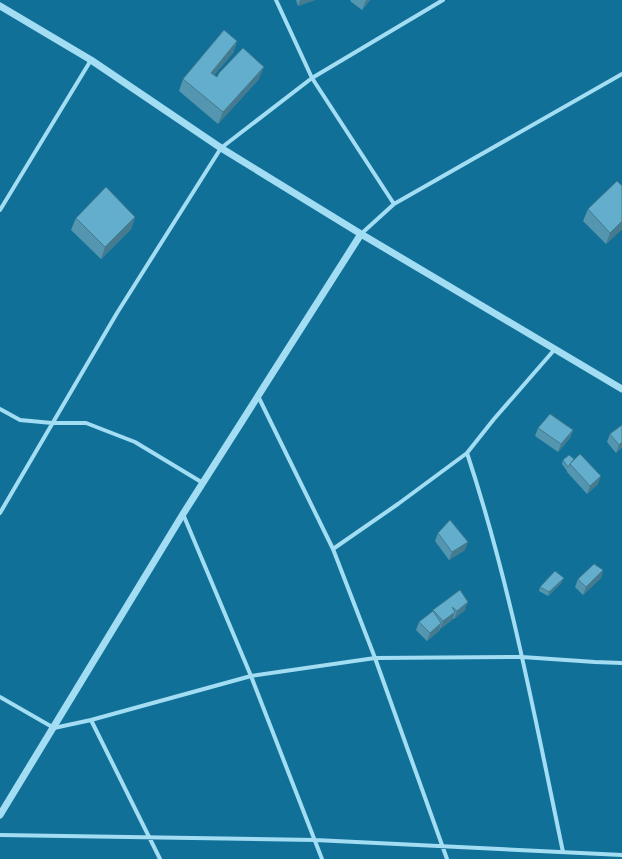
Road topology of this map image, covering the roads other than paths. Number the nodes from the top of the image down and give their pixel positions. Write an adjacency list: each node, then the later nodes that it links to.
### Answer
1 (276, 0): 6 (street)
2 (443, 0): 6 (street)
3 (0, 6): 4 (street)
4 (91, 60): 7 (street); 9 (street)
5 (622, 74): 8 (street)
6 (312, 78): 7 (street); 8 (street)
7 (221, 148): 10 (street); 15 (street)
8 (394, 204): 10 (street)
9 (0, 210)
10 (361, 234): 11 (street); 13 (street)
11 (555, 348): 12 (street); 16 (street)
12 (622, 389)
13 (258, 396): 17 (street); 20 (street)
14 (0, 409): 15 (street)
15 (52, 423): 17 (street); 18 (street)
16 (467, 453): 20 (street); 21 (street)
17 (203, 483): 19 (street)
18 (0, 513)
19 (183, 514): 24 (street); 27 (street)
20 (334, 549): 22 (street)
21 (522, 657): 22 (street); 23 (street); 33 (street)
22 (375, 658): 24 (street); 32 (street)
23 (622, 663)
24 (251, 676): 26 (street); 31 (street)
25 (0, 697): 27 (street)
26 (91, 720): 27 (street); 30 (street)
27 (54, 728): 28 (street)
28 (0, 815)
29 (0, 836): 30 (street)
30 (150, 838): 31 (street); 35 (street)
31 (315, 840): 32 (street); 36 (street)
32 (442, 846): 33 (street); 37 (street)
33 (563, 852): 34 (street)
34 (622, 855)
35 (160, 859)
36 (322, 859)
37 (447, 859)

